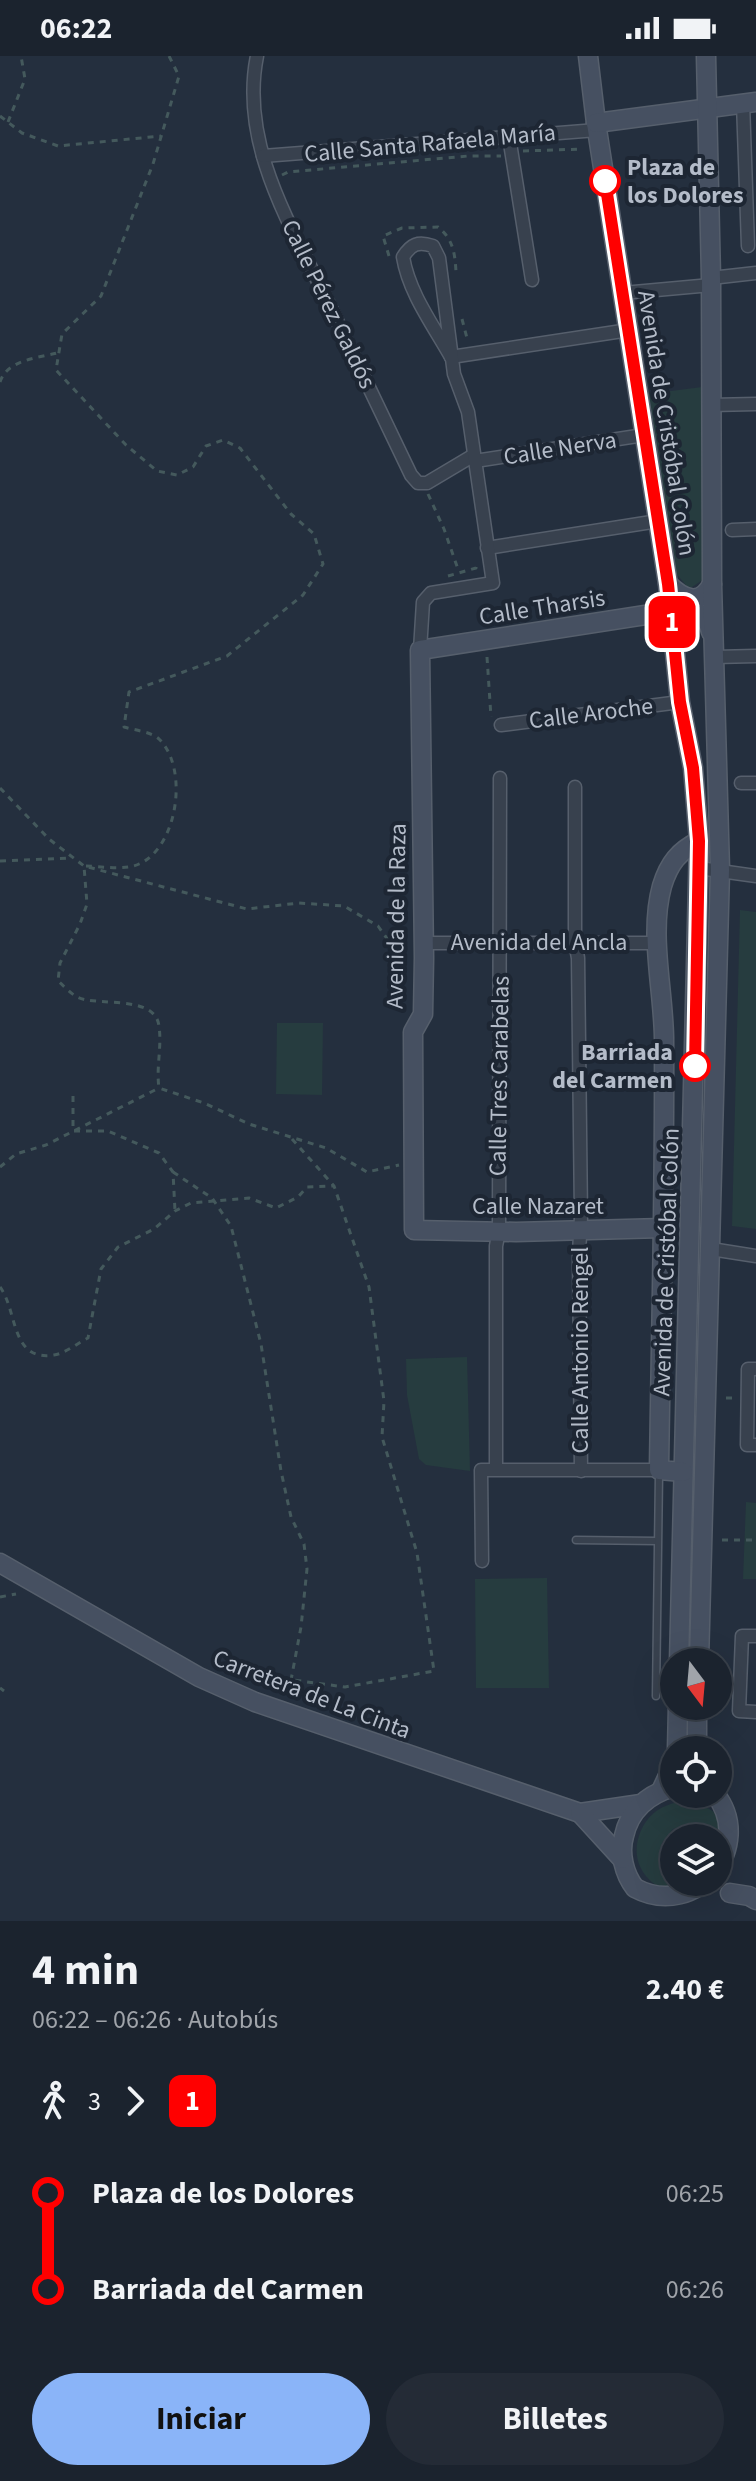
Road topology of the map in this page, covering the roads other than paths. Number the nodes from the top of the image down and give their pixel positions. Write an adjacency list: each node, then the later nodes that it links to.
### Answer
1 (257, 56): 8 (street, Calle Pérez Galdós)
2 (588, 56): 6 (main road, Avenida de Cristóbal Colón)
3 (706, 56): 5 (main road, Avenida de Cristóbal Colón)
4 (750, 102): 5 (main road); 9 (street)
5 (706, 107): 6 (main road); 12 (main road, Avenida de Cristóbal Colón)
6 (596, 126): 7 (street, Calle Santa Rafaela María); 13 (main road, Avenida de Cristóbal Colón)
7 (509, 137): 8 (street, Calle Santa Rafaela María); 11 (street)
8 (263, 156): 20 (street, Calle Pérez Galdós)
9 (748, 246)
10 (756, 273): 12 (street)
11 (532, 280)
12 (711, 282): 13 (street); 18 (main road, Avenida de Cristóbal Colón)
13 (623, 293): 15 (main road, Avenida de Cristóbal Colón)
14 (440, 326): 14 (street)
15 (629, 330): 16 (street); 19 (main road, Avenida de Cristóbal Colón)
16 (451, 357): 16 (street); 20 (street)
17 (756, 404): 18 (street)
18 (711, 405): 26 (main road, Avenida de Cristóbal Colón)
19 (644, 435): 20 (street, Calle Nerva); 21 (main road, Avenida de Cristóbal Colón)
20 (474, 458): 24 (street)
21 (658, 521): 24 (street); 25 (main road, Avenida de Cristóbal Colón)
22 (756, 529): 23 (street)
23 (732, 530)
24 (487, 548): 29 (street)
25 (668, 584): 26 (main road); 27 (main road, Avenida de Cristóbal Colón)
26 (712, 584): 30 (main road, Avenida de Cristóbal Colón)
27 (671, 611): 28 (main road, Avenida de Cristóbal Colón); 29 (main road, Calle Tharsis)
28 (673, 631): 30 (main road); 32 (main road, Avenida de Cristóbal Colón)
29 (420, 650): 45 (main road, Avenida de la Raza)
30 (714, 650): 31 (street); 40 (main road, Avenida de Cristóbal Colón)
31 (756, 656)
32 (680, 702): 33 (street, Calle Aroche); 38 (main road, Avenida de Cristóbal Colón)
33 (496, 724)
34 (500, 778): 43 (street, Calle Tres Carabelas)
35 (741, 783): 36 (street)
36 (756, 783)
37 (575, 787): 42 (street, Calle Antonio Rengel)
38 (699, 841): 39 (main road, Avenida de Cristóbal Colón); 44 (main road)
39 (699, 868): 40 (street); 57 (main road, Avenida de Cristóbal Colón)
40 (720, 870): 41 (street); 50 (main road, Avenida de Cristóbal Colón)
41 (756, 876)
42 (575, 942): 43 (street, Avenida del Ancla); 44 (street, Avenida del Ancla); 49 (street, Calle Antonio Rengel)
43 (501, 943): 45 (street, Avenida del Ancla); 48 (street, Calle Tres Carabelas)
44 (654, 943): 46 (main road)
45 (418, 949): 47 (main road, Avenida de la Raza)
46 (663, 1228): 49 (main road, Calle Nazaret); 55 (main road)
47 (414, 1230): 48 (main road, Calle Nazaret)
48 (499, 1231): 49 (main road, Calle Nazaret); 54 (street, Calle Tres Carabelas)
49 (580, 1231): 56 (street, Calle Antonio Rengel)
50 (711, 1249): 51 (street); 64 (main road, Avenida de Cristóbal Colón)
51 (756, 1256)
52 (756, 1369): 53 (street)
53 (756, 1445)
54 (496, 1469): 56 (street); 60 (street)
55 (659, 1470): 56 (street); 57 (main road); 59 (lane)
56 (581, 1471)
57 (683, 1472): 63 (main road, Avenida de Cristóbal Colón)
58 (576, 1540): 59 (lane)
59 (657, 1541): 65 (lane)
60 (482, 1561)
61 (0, 1563): 70 (main road, Carretera de La Cinta)
62 (756, 1636): 66 (street)
63 (679, 1648)
64 (699, 1648)
65 (656, 1696)
66 (756, 1712)
67 (660, 1793): 68 (main road)
68 (641, 1804): 70 (main road, Carretera de La Cinta); 72 (main road)
69 (732, 1806): 71 (main road)
70 (580, 1813): 72 (main road, Carretera de La Cinta)
71 (745, 1824)
72 (622, 1859): 75 (main road, Carretera de La Cinta)
73 (743, 1873): 74 (main road)
74 (756, 1900)
75 (690, 1912)

